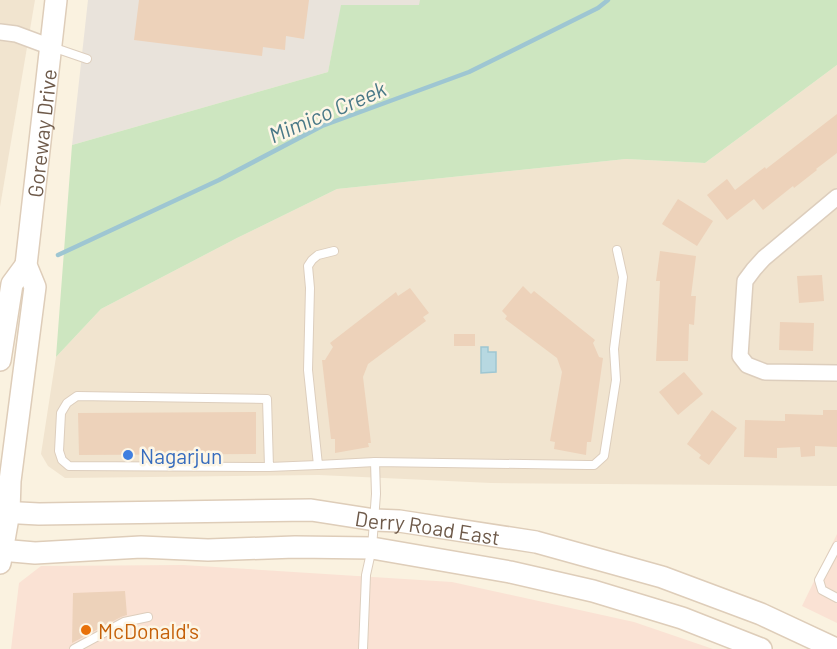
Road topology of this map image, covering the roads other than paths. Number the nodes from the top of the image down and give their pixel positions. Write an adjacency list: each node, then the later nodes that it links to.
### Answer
1 (56, 0): 3 (main road, Goreway Drive)
2 (0, 32): 3 (street)
3 (51, 47): 4 (lane); 8 (main road, Goreway Drive)
4 (87, 59)
5 (837, 197): 10 (street)
6 (617, 250): 11 (lane)
7 (334, 251): 12 (lane)
8 (26, 265): 9 (main road, Goreway Drive); 14 (main road, Goreway Drive)
9 (0, 360)
10 (837, 373)
11 (375, 462): 12 (lane); 15 (lane)
12 (318, 465): 13 (lane)
13 (269, 467): 13 (lane)
14 (4, 512): 15 (main road, Derry Road East); 18 (main road, Goreway Drive)
15 (375, 520): 17 (lane); 21 (main road, Derry Road East)
16 (837, 546): 19 (lane)
17 (372, 548): 18 (main road, Derry Road East); 23 (lane); 24 (main road, Derry Road East)
18 (1, 554)
19 (837, 598)
20 (148, 617): 22 (lane)
21 (835, 644)
22 (74, 649)
23 (363, 649)
24 (761, 649)

